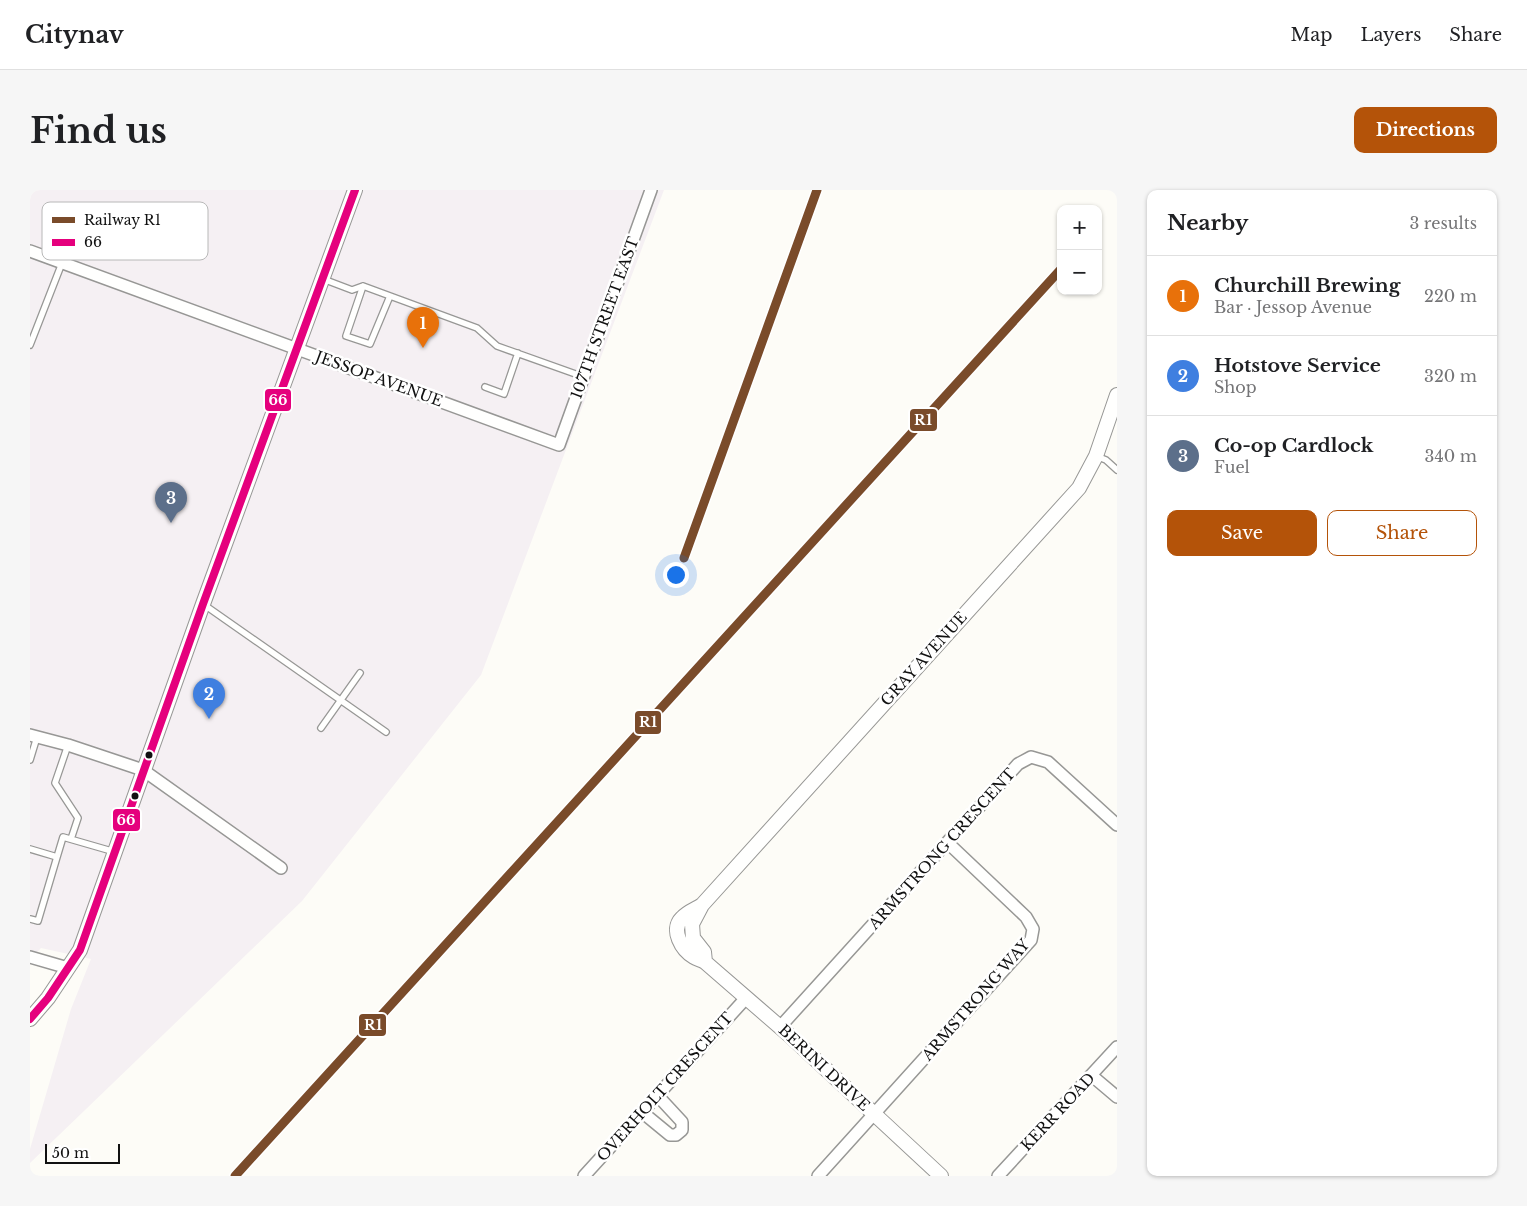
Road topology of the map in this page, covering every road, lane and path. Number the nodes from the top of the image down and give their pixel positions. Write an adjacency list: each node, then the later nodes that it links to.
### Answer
1 (354, 190): 7 (street)
2 (651, 190): 13 (street, 107TH STREET EAST)
3 (30, 250): 4 (street, JESSOP AVENUE)
4 (42, 254)
5 (57, 260): 6 (street, JESSOP AVENUE)
6 (62, 262): 10 (lane); 11 (street, JESSOP AVENUE)
7 (322, 279): 8 (lane); 11 (street)
8 (363, 286): 9 (lane); 9 (lane)
9 (390, 296): 12 (lane)
10 (30, 345)
11 (297, 348): 16 (street, JESSOP AVENUE); 19 (street)
12 (518, 354): 13 (lane); 14 (lane)
13 (584, 377): 16 (street, 107TH STREET EAST)
14 (486, 387)
15 (1117, 395): 17 (street, GRAY AVENUE)
16 (559, 446)
17 (1096, 456): 18 (lane); 37 (street, GRAY AVENUE)
18 (1117, 470)
19 (203, 604): 21 (lane); 27 (street)
20 (360, 673): 21 (lane)
21 (340, 699): 22 (lane); 23 (lane)
22 (321, 728)
23 (386, 732)
24 (33, 736): 25 (street); 26 (lane)
25 (68, 745): 27 (street); 29 (lane)
26 (30, 760)
27 (143, 770): 32 (street); 34 (street)
28 (1117, 825): 30 (street, ARMSTRONG CRESCENT)
29 (71, 839): 32 (lane); 33 (lane)
30 (948, 843): 41 (street, ARMSTRONG CRESCENT); 47 (street, ARMSTRONG WAY)
31 (30, 849): 33 (lane)
32 (115, 852): 38 (street)
33 (57, 857): 35 (lane)
34 (281, 868)
35 (30, 919)
36 (30, 958): 38 (street)
37 (705, 962): 39 (street, BERINI DRIVE)
38 (68, 968): 40 (street)
39 (746, 998): 41 (street, BERINI DRIVE); 44 (street, OVERHOLT CRESCENT)
40 (30, 1019)
41 (780, 1027): 47 (street, BERINI DRIVE)
42 (1117, 1047): 43 (street, KERR ROAD)
43 (1092, 1075): 45 (street); 51 (street, KERR ROAD)
44 (658, 1095): 46 (street, OVERHOLT CRESCENT); 46 (street)
45 (1117, 1098)
46 (642, 1112): 48 (street, OVERHOLT CRESCENT)
47 (874, 1115): 49 (street); 50 (street, BERINI DRIVE)
48 (584, 1176)
49 (818, 1176)
50 (941, 1176)
51 (998, 1176)

